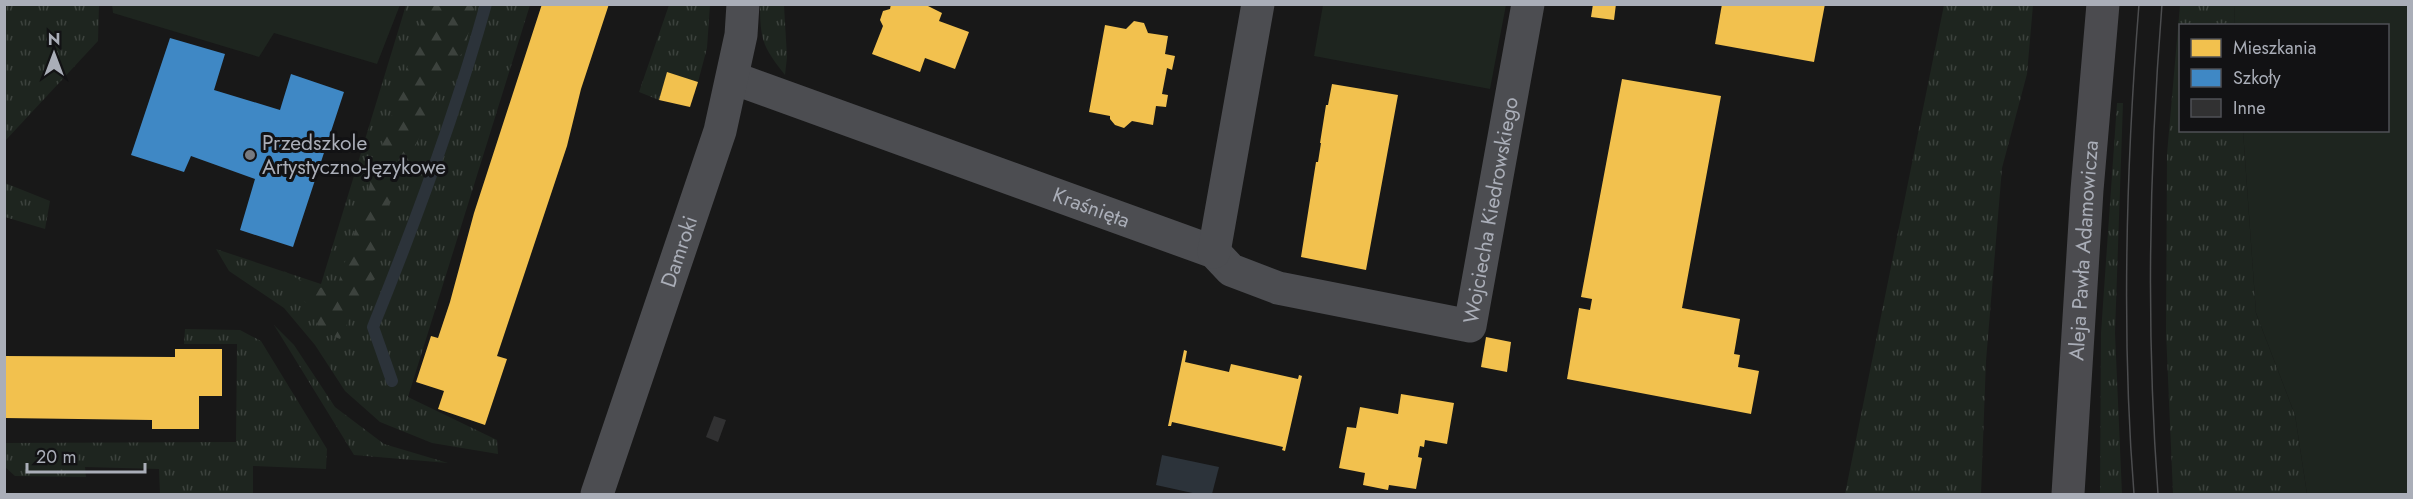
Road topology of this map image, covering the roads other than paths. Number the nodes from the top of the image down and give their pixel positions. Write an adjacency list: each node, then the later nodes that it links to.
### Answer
1 (743, 4): 5 (street, Damroki)
2 (1258, 4): 6 (street)
3 (1528, 4): 6 (street, Wojciecha Kiedrowskiego)
4 (2103, 4): 8 (main road, Aleja Pawła Adamowicza)
5 (733, 78): 6 (street, Kraśnięta); 7 (street, Damroki)
6 (1214, 252)
7 (597, 495)
8 (2068, 495)

